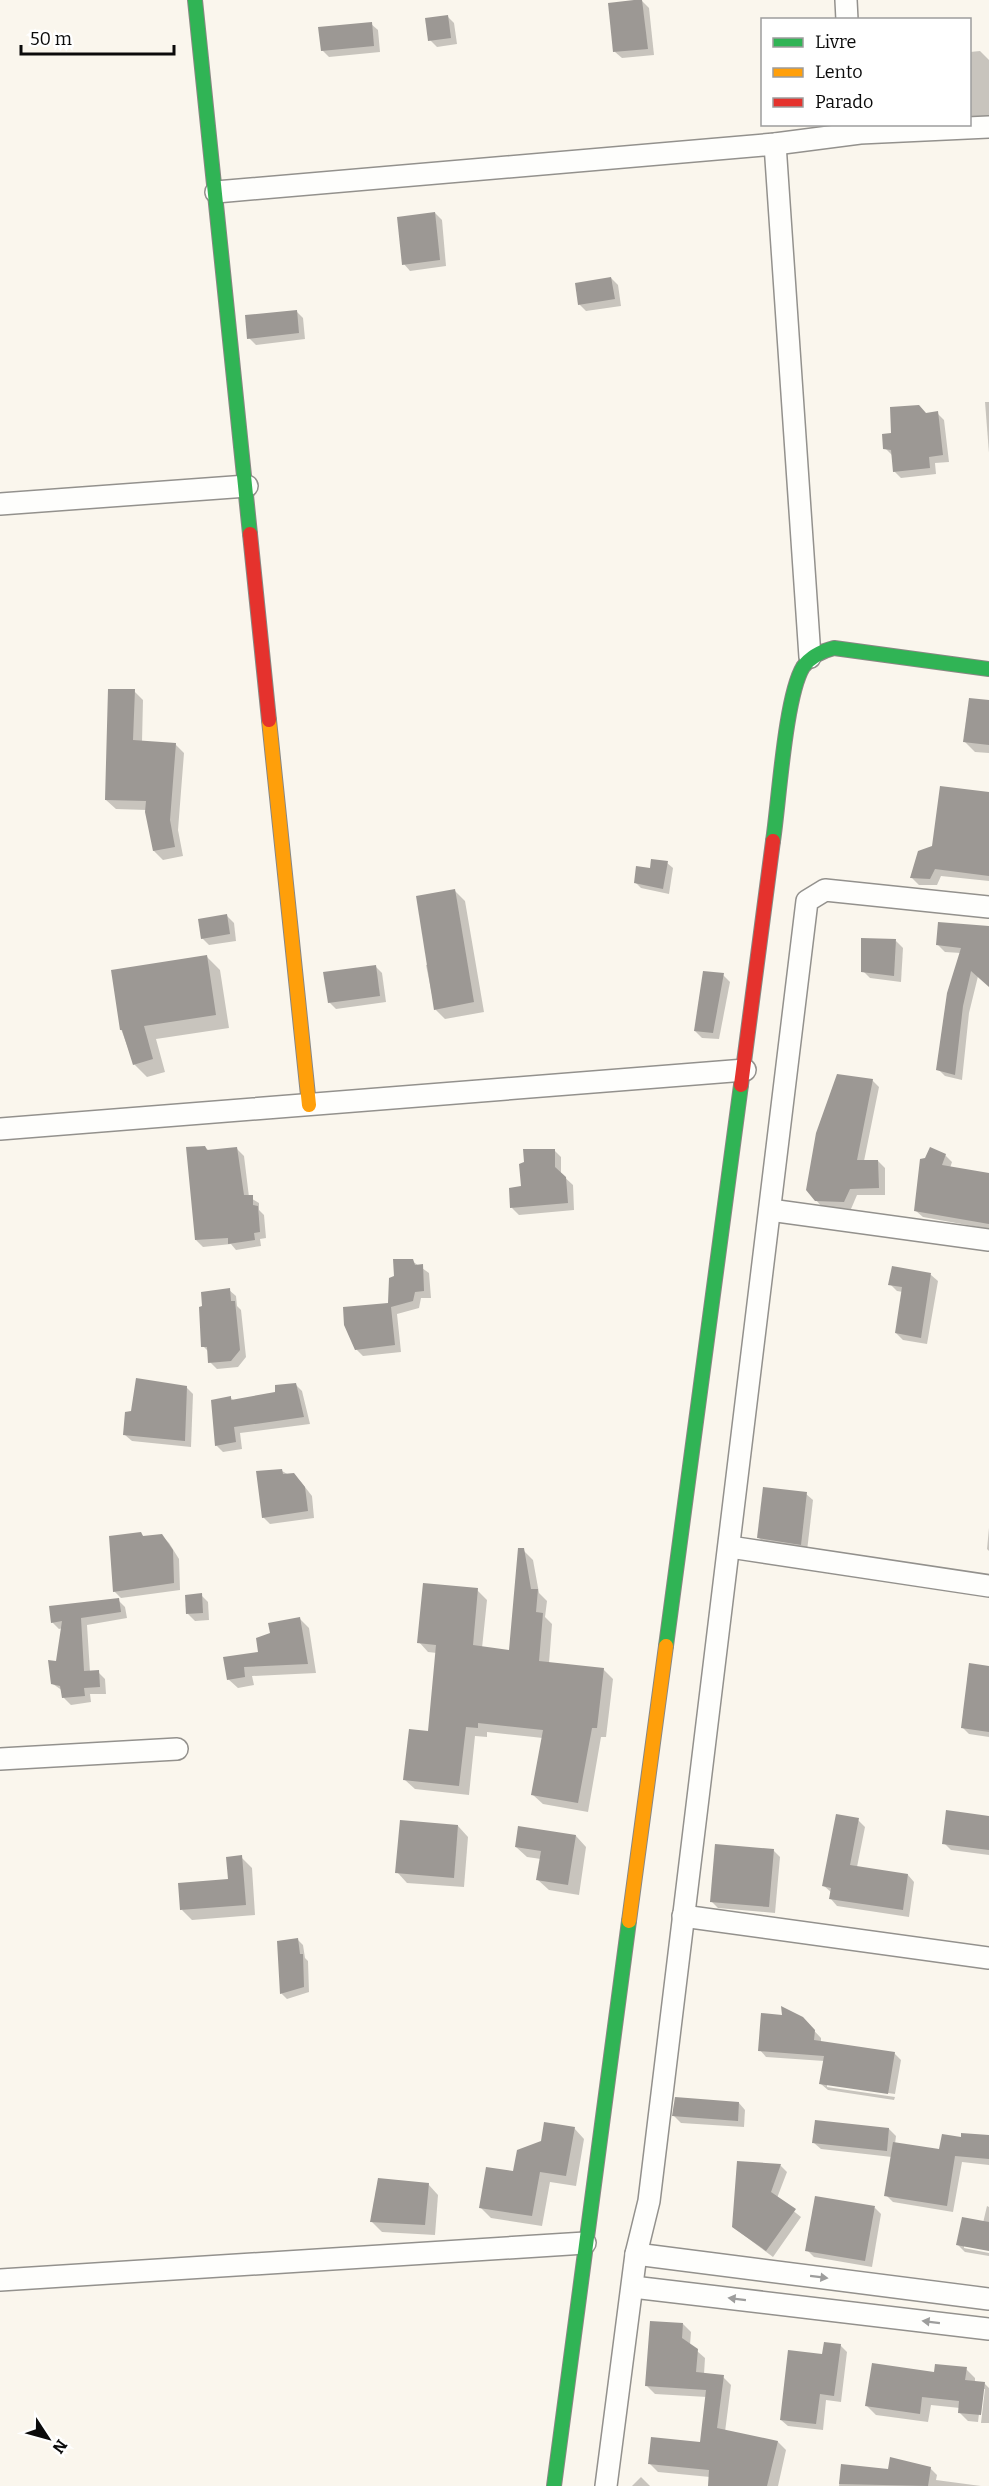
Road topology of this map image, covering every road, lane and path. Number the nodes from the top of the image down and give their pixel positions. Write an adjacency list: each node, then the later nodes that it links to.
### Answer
1 (195, 0): 7 (street)
2 (846, 0): 3 (street)
3 (847, 18)
4 (989, 127): 5 (street)
5 (859, 129): 6 (street)
6 (775, 144): 7 (street); 10 (street)
7 (216, 192): 8 (street)
8 (247, 486): 9 (street); 14 (street)
9 (0, 504)
10 (810, 657): 11 (street); 13 (street)
11 (989, 669)
12 (989, 907): 16 (street)
13 (745, 1070): 14 (street); 24 (street)
14 (309, 1104): 15 (street)
15 (0, 1129)
16 (770, 1210): 17 (street); 18 (street)
17 (989, 1240)
18 (730, 1547): 19 (street); 22 (street)
19 (989, 1586)
20 (177, 1749): 21 (street)
21 (0, 1759)
22 (683, 1916): 23 (street); 25 (street)
23 (989, 1958)
24 (585, 2243): 26 (street); 30 (street)
25 (636, 2254): 27 (street); 28 (street, one-way to 28)
26 (0, 2280)
27 (633, 2287): 29 (street, one-way to 27); 31 (street)
28 (989, 2299)
29 (989, 2329)
30 (554, 2486)
31 (606, 2486)

